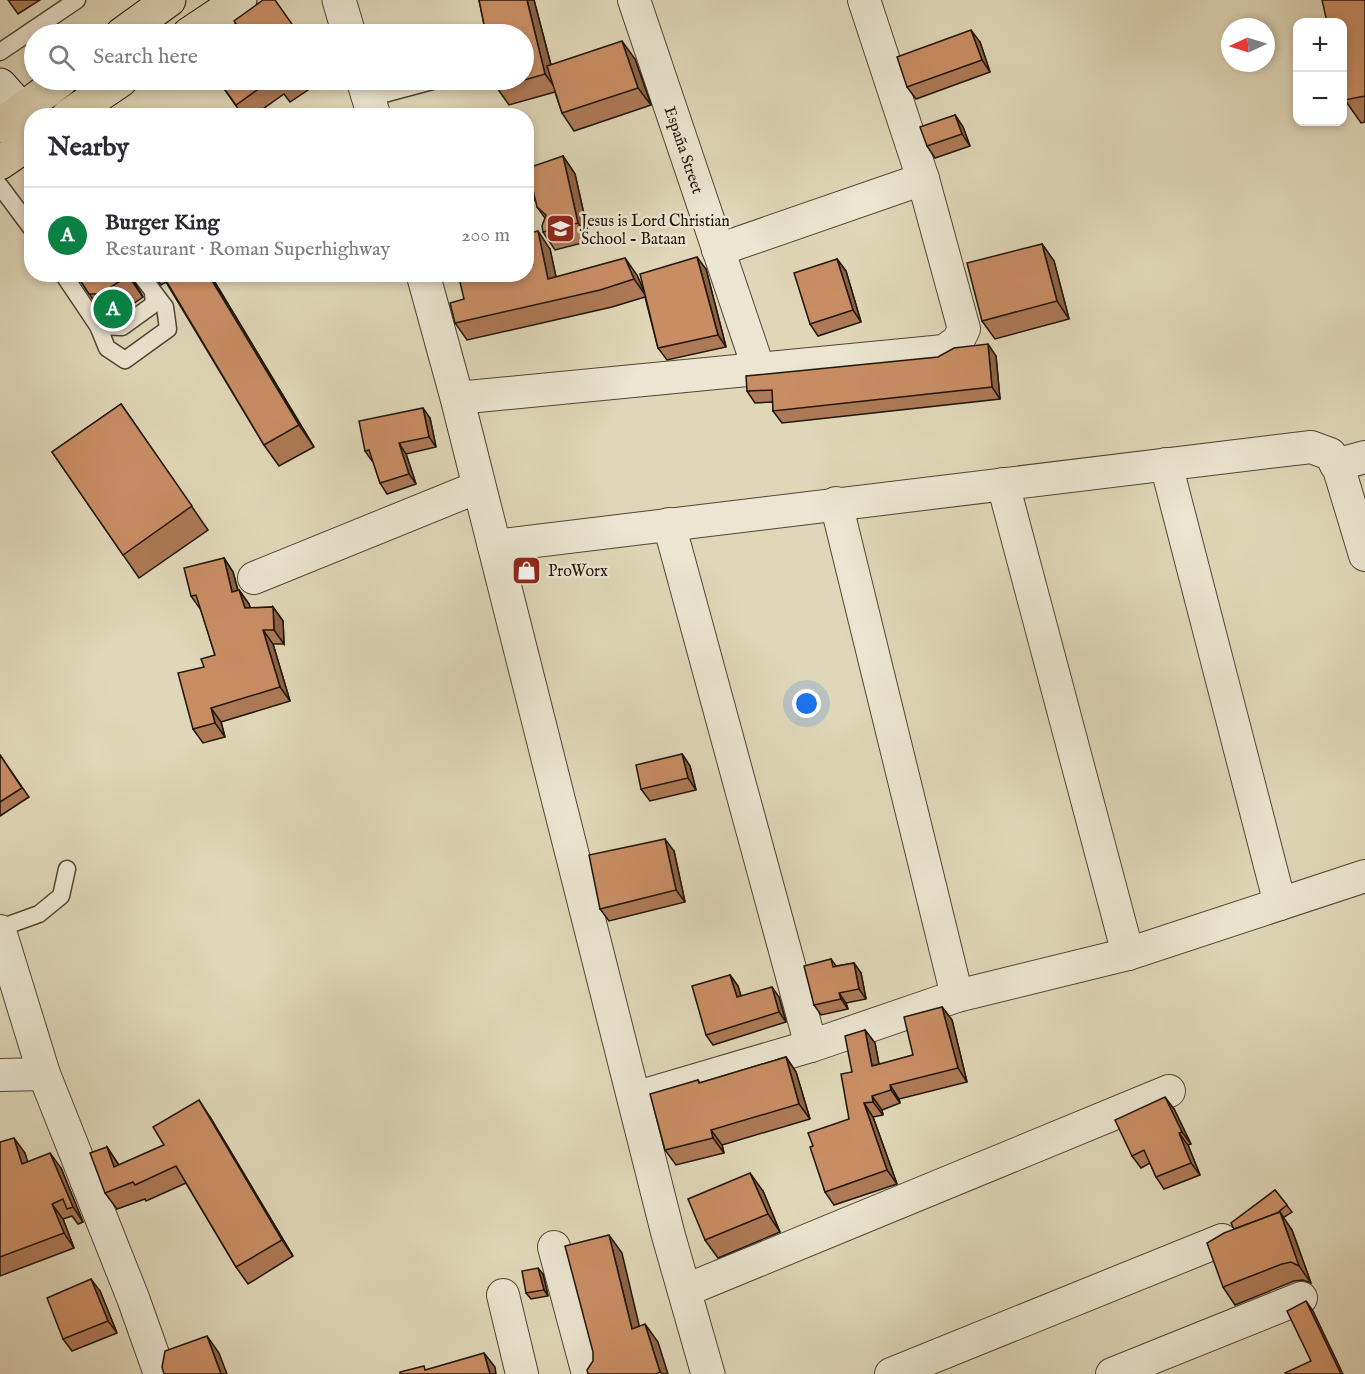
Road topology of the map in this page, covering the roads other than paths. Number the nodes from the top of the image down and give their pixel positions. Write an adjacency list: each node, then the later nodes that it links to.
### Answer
1 (77, 0): 7 (lane)
2 (169, 0): 8 (main road)
3 (240, 0): 9 (main road)
4 (339, 0): 10 (street)
5 (634, 0): 26 (street, España Street)
6 (864, 0): 23 (street)
7 (41, 24)
8 (136, 24)
9 (204, 24)
10 (346, 24)
11 (24, 36): 12 (lane)
12 (0, 52)
13 (0, 85): 20 (street)
14 (50, 90): 18 (main road)
15 (106, 90): 19 (main road)
16 (398, 90): 17 (lane)
17 (368, 98)
18 (29, 108)
19 (80, 108)
20 (18, 118)
21 (24, 146): 22 (main road)
22 (0, 163)
23 (923, 179): 26 (street); 32 (street)
24 (0, 186): 25 (lane)
25 (24, 219)
26 (718, 250): 32 (street, España Street)
27 (68, 282): 31 (lane)
28 (145, 282): 30 (lane)
29 (425, 282): 33 (street)
30 (153, 293): 31 (lane); 31 (lane)
31 (98, 326)
32 (758, 367): 33 (street)
33 (457, 398): 37 (street)
34 (1351, 461): 35 (street); 41 (street)
35 (1166, 464): 36 (street); 45 (street)
36 (1003, 483): 38 (street); 47 (street)
37 (478, 487): 40 (street); 42 (street)
38 (836, 503): 39 (street); 48 (street)
39 (669, 524): 40 (street); 49 (street)
40 (494, 546): 53 (street)
41 (1365, 555)
42 (254, 578)
43 (67, 869): 46 (lane)
44 (1365, 876): 45 (street)
45 (1280, 904): 47 (street)
46 (0, 929): 50 (street)
47 (1128, 954): 48 (street)
48 (957, 996): 49 (street)
49 (811, 1046): 53 (street)
50 (44, 1074): 51 (street); 59 (street)
51 (0, 1075)
52 (1169, 1091): 56 (street)
53 (634, 1098): 56 (street)
54 (1222, 1240): 63 (street)
55 (554, 1247): 61 (street)
56 (684, 1291): 62 (street)
57 (503, 1295): 60 (street)
58 (1301, 1298): 64 (street)
59 (160, 1374)
60 (522, 1374)
61 (588, 1374)
62 (708, 1374)
63 (891, 1374)
64 (1112, 1374)

